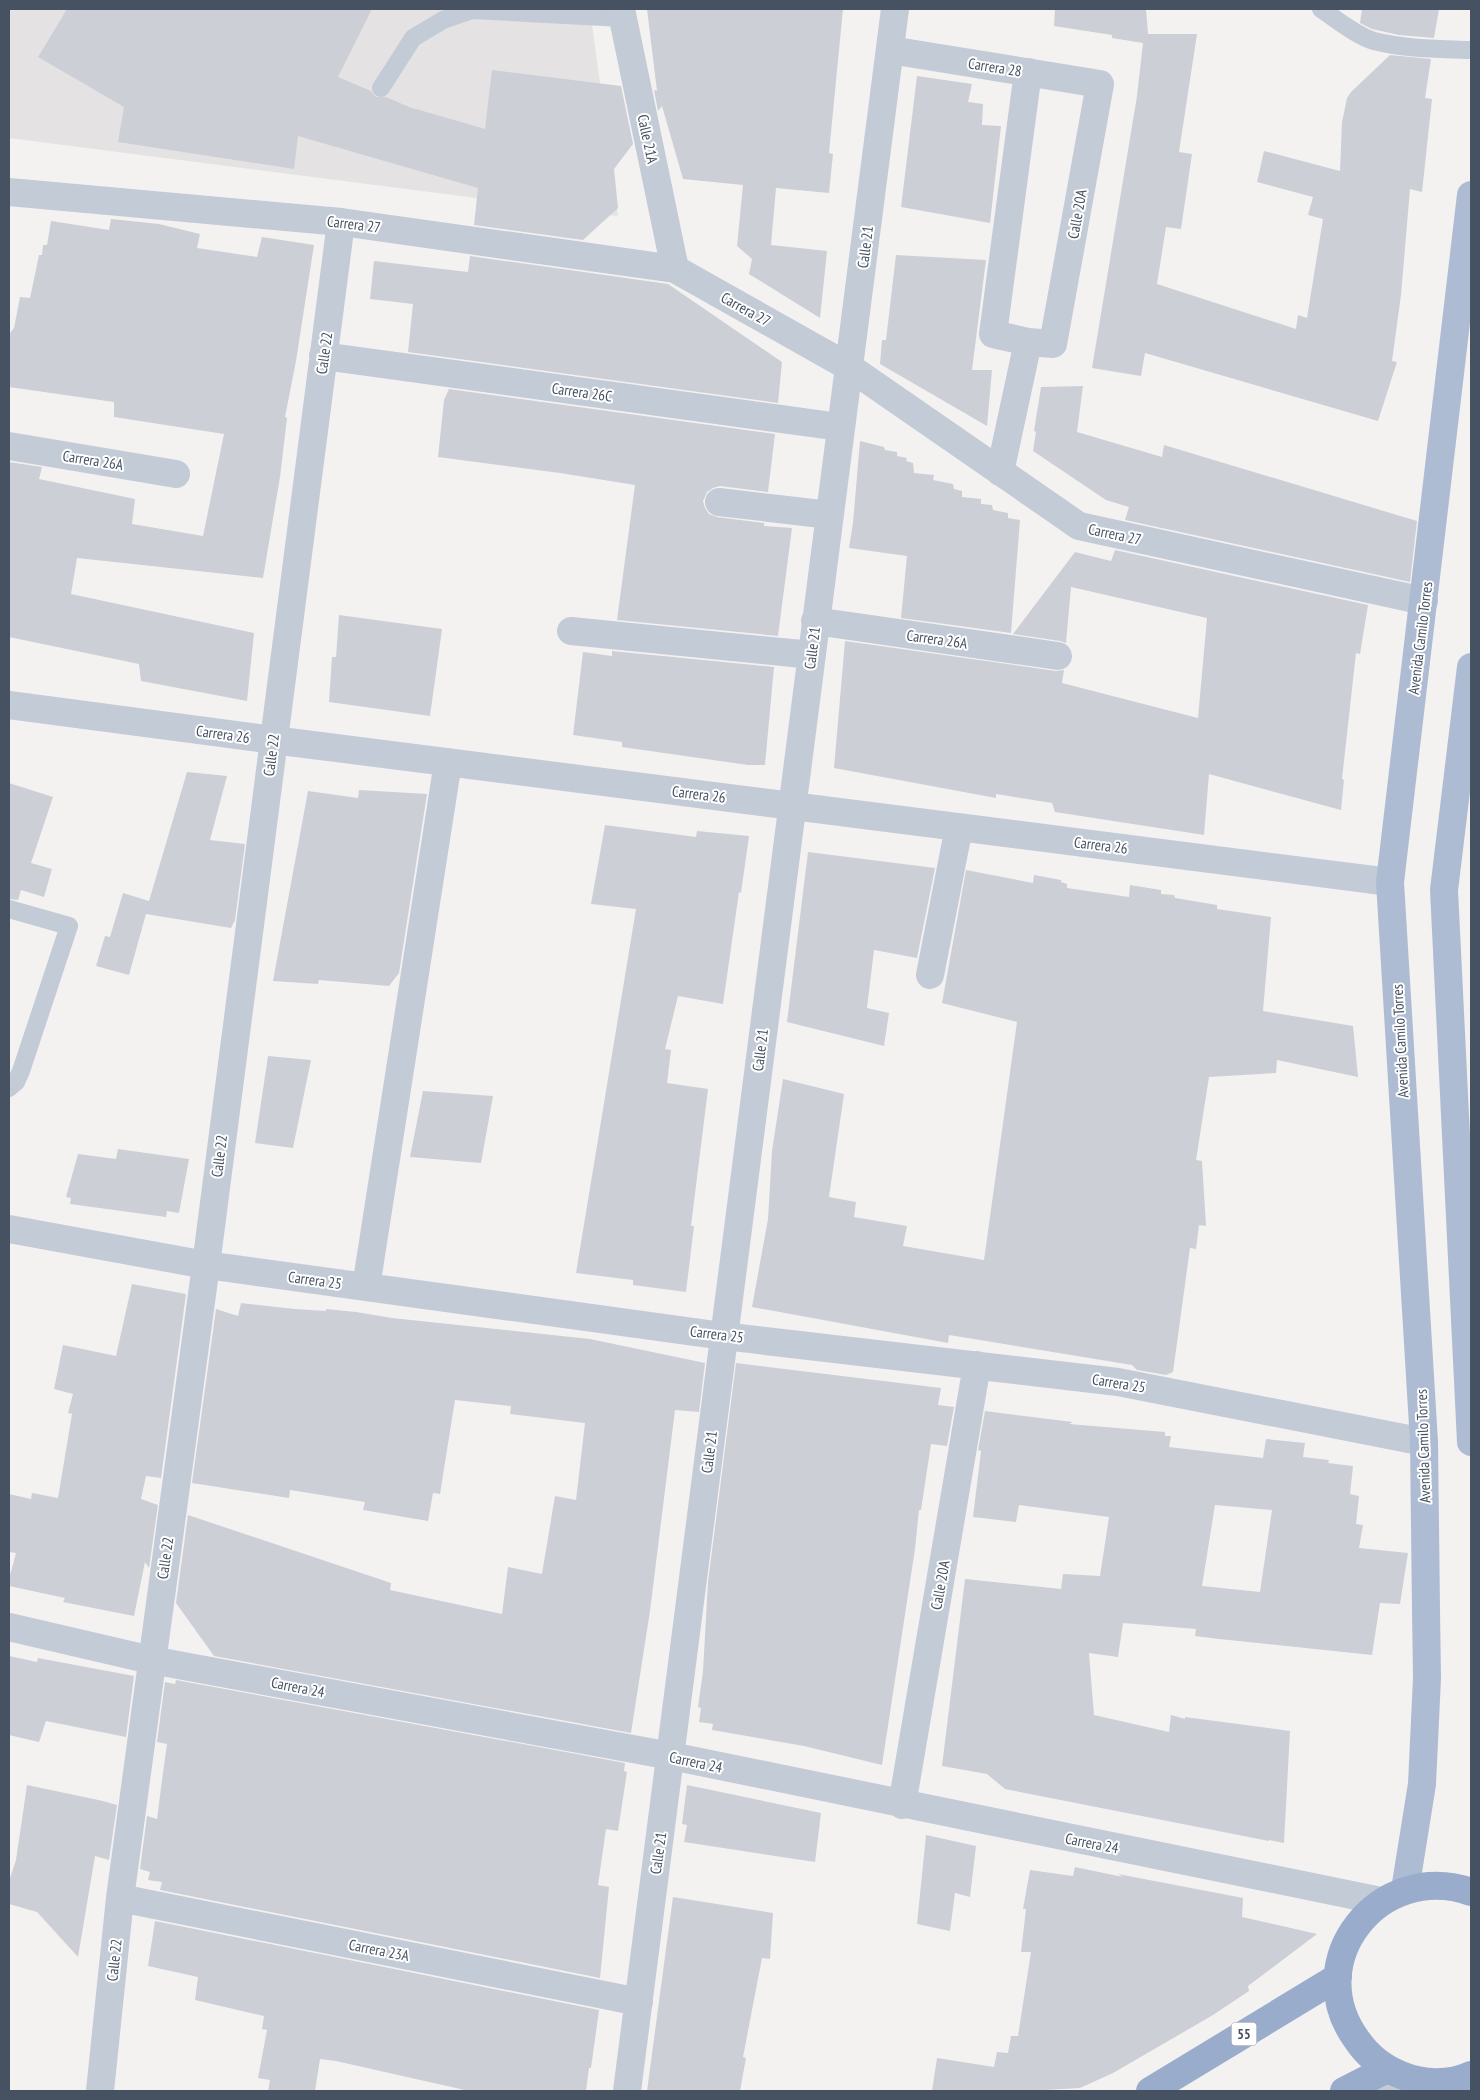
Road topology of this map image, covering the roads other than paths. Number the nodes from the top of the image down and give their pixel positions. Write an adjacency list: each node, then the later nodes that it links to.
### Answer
1 (895, 9): 4 (street, Calle 21)
2 (1321, 9): 5 (lane)
3 (622, 13): 8 (lane); 12 (street, Calle 21A)
4 (890, 50): 6 (street, Carrera 28); 15 (street, Calle 21)
5 (1471, 50)
6 (1028, 72): 7 (street, Carrera 28); 13 (street)
7 (1100, 84): 13 (street, Calle 20A)
8 (381, 88)
9 (1471, 195): 22 (main road, Avenida Camilo Torres)
10 (10, 197): 11 (street, Carrera 27)
11 (341, 222): 12 (street, Carrera 27); 14 (street, Calle 22)
12 (675, 269): 15 (street, Carrera 27)
13 (1041, 343): 18 (street, Calle 20A)
14 (323, 356): 16 (street, Carrera 26C); 29 (street, Calle 22)
15 (849, 367): 16 (street, Calle 21); 18 (street, Carrera 27)
16 (840, 427): 21 (street, Calle 21)
17 (9, 446): 19 (street, Carrera 26A)
18 (1000, 472): 22 (street, Carrera 27)
19 (176, 474)
20 (718, 502): 21 (street)
21 (830, 515): 23 (street, Calle 21)
22 (1424, 601): 33 (main road, Avenida Camilo Torres)
23 (815, 621): 25 (street, Calle 21); 26 (street, Carrera 26A)
24 (571, 631): 25 (street)
25 (812, 655): 31 (street, Calle 21)
26 (1058, 656)
27 (1471, 667): 37 (main road)
28 (9, 705): 29 (street, Carrera 26)
29 (273, 740): 30 (street, Carrera 26); 39 (street, Calle 22)
30 (448, 762): 31 (street, Carrera 26); 40 (street)
31 (792, 806): 32 (street, Carrera 26); 41 (street, Calle 21)
32 (959, 827): 33 (street, Carrera 26); 35 (street)
33 (1390, 882): 44 (main road, Avenida Camilo Torres)
34 (9, 909): 36 (lane)
35 (930, 975)
36 (9, 1088)
37 (1462, 1088): 43 (main road)
38 (9, 1228): 39 (street, Carrera 25)
39 (206, 1265): 40 (street, Carrera 25); 46 (street, Calle 22)
40 (366, 1287): 41 (street, Carrera 25)
41 (723, 1336): 42 (street, Carrera 25); 47 (street, Calle 21)
42 (977, 1365): 44 (street, Carrera 25); 48 (street, Calle 20A)
43 (1471, 1430)
44 (1424, 1442): 50 (main road, Avenida Camilo Torres)
45 (9, 1627): 46 (street, Carrera 24)
46 (151, 1660): 47 (street, Carrera 24); 51 (street, Calle 22)
47 (671, 1756): 48 (street, Carrera 24); 53 (street, Calle 21)
48 (902, 1805): 50 (street, Carrera 24)
49 (1471, 1892): 50 (highway)
50 (1393, 1896): 52 (highway)
51 (120, 1898): 53 (street, Carrera 23A); 56 (street, Calle 22)
52 (1338, 1977): 55 (highway); 58 (highway, 55)
53 (638, 2002): 57 (street, Calle 21)
54 (1471, 2075): 55 (highway)
55 (1389, 2078): 59 (highway)
56 (100, 2091)
57 (627, 2091)
58 (1150, 2091)
59 (1344, 2091)

